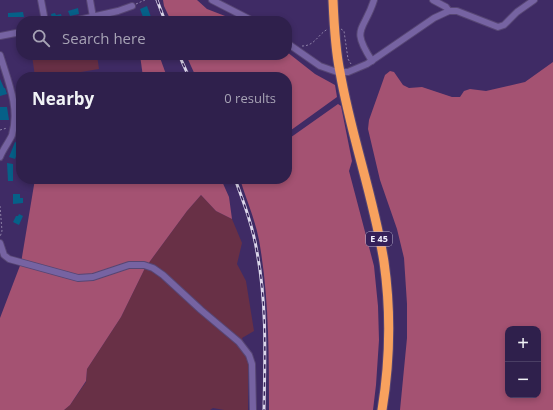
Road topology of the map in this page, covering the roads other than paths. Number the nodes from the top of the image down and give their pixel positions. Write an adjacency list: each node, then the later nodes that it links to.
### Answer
1 (41, 0): 11 (street)
2 (90, 0): 12 (street)
3 (212, 0): 14 (street)
4 (333, 0): 20 (highway, E 45)
5 (339, 0): 20 (highway, E 45)
6 (374, 0): 19 (street)
7 (433, 0): 10 (street)
8 (534, 0): 10 (street)
9 (132, 6): 13 (street)
10 (449, 11): 19 (street)
11 (44, 16)
12 (93, 16)
13 (97, 16)
14 (243, 16)
15 (16, 33): 16 (street)
16 (0, 36)
17 (292, 46): 20 (street)
18 (0, 55): 22 (street)
19 (372, 61): 20 (street)
20 (343, 72): 26 (highway, E 45); 27 (highway, E 45)
21 (16, 125): 22 (street)
22 (13, 126): 23 (street)
23 (0, 157)
24 (0, 242): 25 (street)
25 (253, 410)
26 (382, 410)
27 (387, 410)

